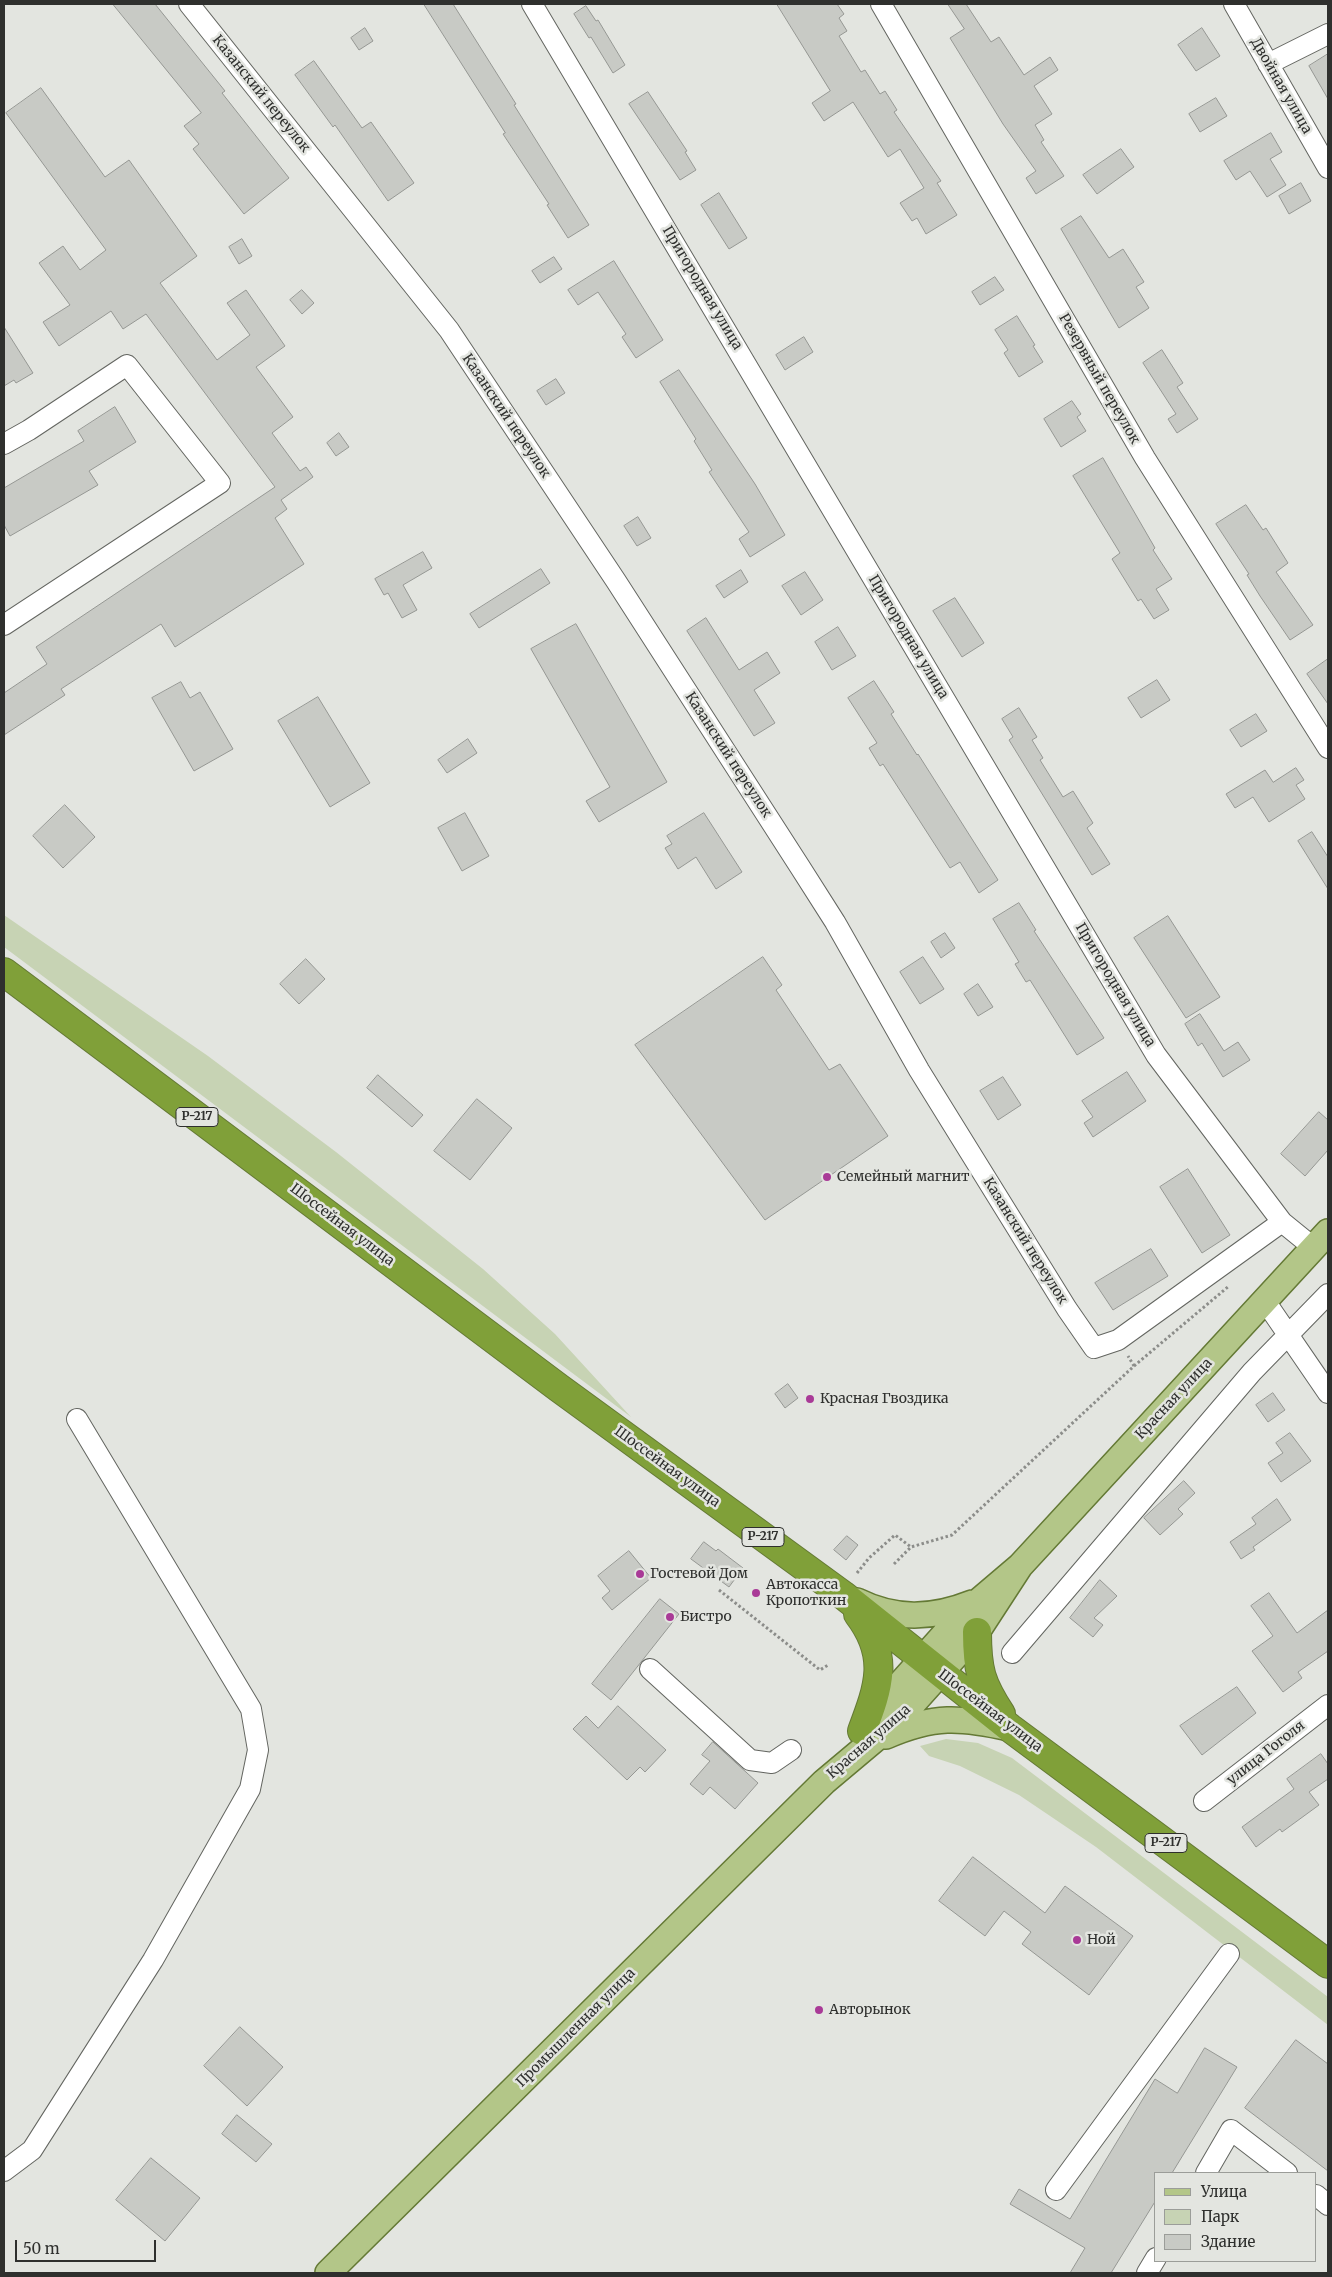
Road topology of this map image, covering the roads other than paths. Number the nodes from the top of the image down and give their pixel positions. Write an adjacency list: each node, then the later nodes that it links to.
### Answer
1 (189, 4): 12 (street, Казанский переулок)
2 (532, 4): 12 (street, Пригородная улица)
3 (881, 4): 10 (street, Резервный переулок)
4 (1234, 4): 6 (street, Двойная улица)
5 (1328, 34): 6 (street)
6 (1268, 64): 7 (street, Двойная улица)
7 (1328, 168)
8 (4, 444): 9 (street)
9 (4, 625)
10 (1328, 748)
11 (4, 972): 20 (highway, Шоссейная улица / Р-217)
12 (1282, 1222): 13 (street, Пригородная улица)
13 (1321, 1240): 15 (main road, Красная улица)
14 (1328, 1294): 16 (street)
15 (1265, 1301): 16 (street); 19 (main road, Красная улица)
16 (1289, 1335): 17 (street); 23 (street)
17 (1328, 1393)
18 (77, 1419): 34 (street)
19 (1020, 1566): 21 (main road, Красная улица); 22 (main road, Красная улица)
20 (850, 1584): 21 (main road); 24 (highway, Шоссейная улица / Р-217); 28 (highway)
21 (981, 1599): 24 (main road, Красная улица)
22 (977, 1632): 24 (main road, Красная улица); 27 (highway)
23 (1012, 1653)
24 (931, 1667): 27 (highway, Шоссейная улица / Р-217); 28 (main road, Красная улица)
25 (650, 1669): 29 (street)
26 (1328, 1705): 31 (street, улица Гоголя)
27 (1010, 1728): 28 (main road); 33 (highway, Шоссейная улица / Р-217)
28 (867, 1736): 30 (main road, Красная улица)
29 (791, 1750)
30 (824, 1782): 41 (main road, Промышленная улица)
31 (1204, 1801)
32 (1229, 1954): 37 (street)
33 (1328, 1964)
34 (4, 2171)
35 (1207, 2172): 36 (street)
36 (1286, 2172)
37 (1056, 2190)
38 (1317, 2197): 39 (street)
39 (1328, 2205)
40 (1154, 2261): 42 (street)
41 (328, 2273)
42 (1147, 2273)

